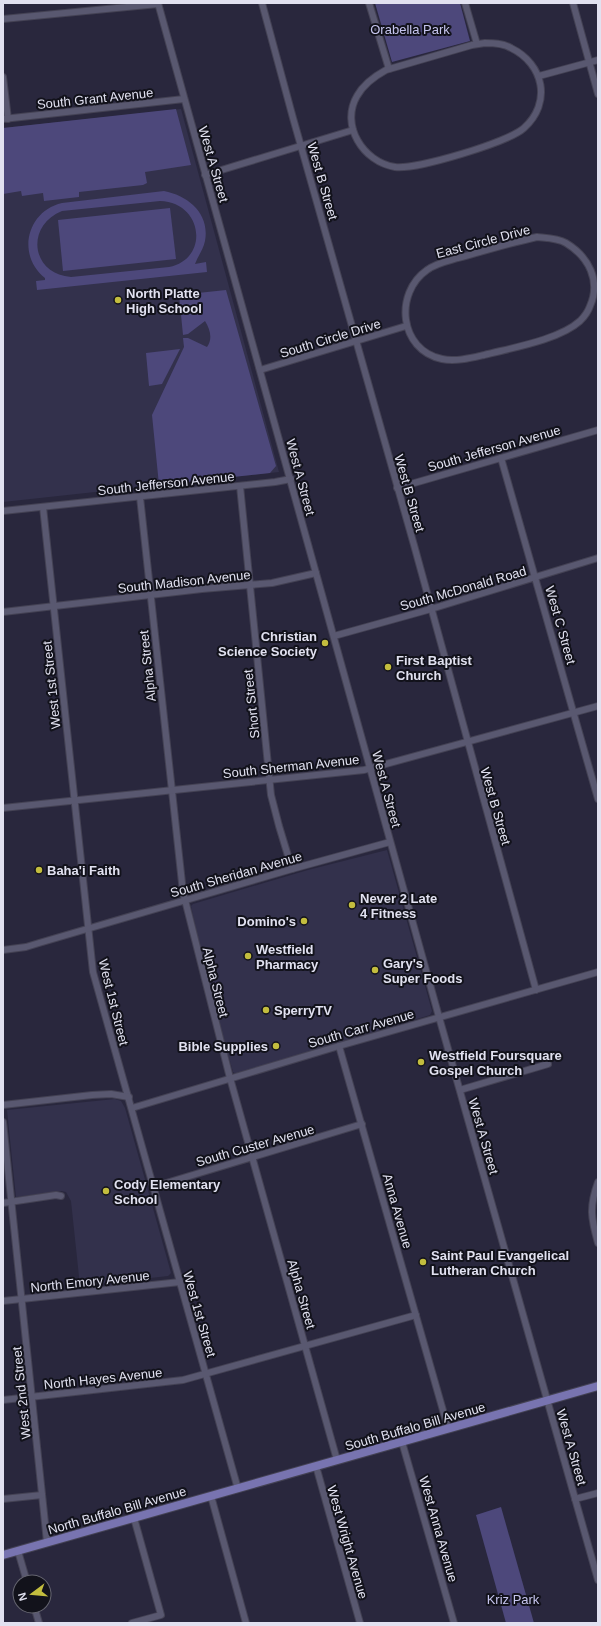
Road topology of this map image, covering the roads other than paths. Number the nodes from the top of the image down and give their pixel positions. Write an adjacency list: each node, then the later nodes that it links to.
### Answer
1 (158, 3): 6 (street); 14 (street, West A Street)
2 (262, 3): 17 (street, West B Street)
3 (369, 3): 10 (street)
4 (465, 3): 7 (street)
5 (573, 3): 9 (street)
6 (3, 18)
7 (477, 44): 10 (street); 11 (street)
8 (598, 60): 9 (street)
9 (589, 62): 11 (street); 13 (street)
10 (389, 69): 16 (street)
11 (539, 76): 16 (street)
12 (3, 77): 15 (street)
13 (598, 94)
14 (184, 99): 15 (street, South Grant Avenue); 18 (street, West A Street)
15 (5, 119)
16 (353, 130): 17 (street)
17 (301, 146): 18 (street); 21 (street, West B Street)
18 (206, 175): 22 (street, West A Street)
19 (596, 273): 20 (street); 20 (street, East Circle Drive)
20 (406, 326): 21 (street, South Circle Drive)
21 (355, 342): 22 (street, South Circle Drive); 27 (street, West B Street)
22 (260, 370): 25 (street, West A Street)
23 (598, 430): 24 (street, South Jefferson Avenue)
24 (501, 458): 27 (street, South Jefferson Avenue); 33 (street, West C Street)
25 (290, 479): 26 (street, South Jefferson Avenue); 32 (street, West A Street)
26 (240, 486): 28 (street, South Jefferson Avenue); 34 (street, Short Street)
27 (397, 488): 37 (street, West B Street)
28 (140, 497): 29 (street, South Jefferson Avenue); 35 (street, Alpha Street)
29 (43, 507): 30 (street, South Jefferson Avenue); 36 (street, West 1st Street)
30 (3, 511)
31 (598, 558): 33 (street, South McDonald Road)
32 (316, 573): 34 (street, South Madison Avenue); 39 (street, West A Street)
33 (536, 578): 37 (street, South McDonald Road); 41 (street, West C Street)
34 (250, 584): 35 (street, South Madison Avenue); 44 (street, Short Street)
35 (150, 595): 36 (street, South Madison Avenue); 45 (street, Alpha Street)
36 (54, 606): 38 (street, South Madison Avenue); 47 (street, West 1st Street)
37 (431, 610): 39 (street, South McDonald Road); 42 (street, West B Street)
38 (3, 612)
39 (334, 636): 43 (street, West A Street)
40 (598, 706): 41 (street, South Sherman Avenue)
41 (574, 712): 42 (street, South Sherman Avenue); 46 (street, West C Street)
42 (467, 742): 43 (street, South Sherman Avenue); 55 (street, West B Street)
43 (370, 769): 44 (street, South Sherman Avenue); 49 (street, West A Street)
44 (270, 780): 45 (street, South Sherman Avenue); 50 (street, Short Street)
45 (172, 790): 47 (street, South Sherman Avenue); 51 (street, Alpha Street)
46 (598, 799)
47 (75, 801): 48 (street, South Sherman Avenue); 52 (street, West 1st Street)
48 (3, 808)
49 (390, 842): 50 (street, South Sheridan Avenue); 56 (street, West A Street)
50 (292, 869): 51 (street, South Sheridan Avenue)
51 (185, 900): 52 (street, South Sheridan Avenue); 59 (street, Alpha Street)
52 (88, 929): 53 (street, South Sheridan Avenue); 61 (street, West 1st Street)
53 (3, 950)
54 (598, 972): 55 (street, South Carr Avenue)
55 (536, 990): 56 (street, South Carr Avenue)
56 (439, 1017): 57 (street, South Carr Avenue); 60 (street, West A Street)
57 (339, 1046): 59 (street, South Carr Avenue); 65 (street, Anna Avenue)
58 (548, 1064): 60 (street)
59 (230, 1078): 63 (street, South Carr Avenue); 66 (street, Alpha Street)
60 (460, 1090): 82 (street, West A Street)
61 (128, 1097): 62 (street); 63 (street, West 1st Street)
62 (3, 1105)
63 (132, 1108): 68 (street, West 1st Street)
64 (3, 1122): 70 (street, West 2nd Street)
65 (362, 1124): 66 (street, South Custer Avenue); 76 (street, Anna Avenue)
66 (252, 1158): 68 (street, South Custer Avenue); 77 (street, Alpha Street)
67 (598, 1182): 72 (street)
68 (154, 1186): 73 (street, West 1st Street)
69 (61, 1196): 70 (street)
70 (12, 1202): 71 (street); 74 (street, West 2nd Street)
71 (3, 1203)
72 (598, 1243)
73 (180, 1282): 74 (street, North Emory Avenue); 78 (street, West 1st Street)
74 (22, 1300): 75 (street, North Emory Avenue); 80 (street, West 2nd Street)
75 (3, 1301)
76 (416, 1315): 77 (street, North Hayes Avenue); 83 (street, Anna Avenue)
77 (305, 1345): 78 (street, North Hayes Avenue); 85 (street, Alpha Street)
78 (206, 1374): 80 (street, North Hayes Avenue); 87 (street, West 1st Street)
79 (598, 1386): 82 (main road, South Buffalo Bill Avenue)
80 (32, 1397): 81 (street, North Hayes Avenue); 89 (street, West 2nd Street)
81 (3, 1400)
82 (547, 1400): 83 (main road, South Buffalo Bill Avenue); 92 (street, West A Street)
83 (448, 1428): 84 (main road, South Buffalo Bill Avenue)
84 (402, 1442): 85 (main road, South Buffalo Bill Avenue); 103 (street, West Anna Avenue)
85 (336, 1460): 86 (main road, South Buffalo Bill Avenue)
86 (316, 1466): 87 (main road, South Buffalo Bill Avenue); 102 (street, West Wright Avenue)
87 (238, 1488): 90 (main road, North Buffalo Bill Avenue)
88 (598, 1493): 92 (street)
89 (42, 1495): 91 (street); 94 (street, West 2nd Street)
90 (210, 1496): 93 (main road, North Buffalo Bill Avenue); 101 (street)
91 (3, 1499)
92 (575, 1499): 98 (street, West A Street)
93 (134, 1518): 94 (main road, North Buffalo Bill Avenue); 99 (street)
94 (47, 1542): 95 (main road, North Buffalo Bill Avenue)
95 (18, 1551): 96 (main road, North Buffalo Bill Avenue); 97 (street)
96 (3, 1555)
97 (25, 1574)
98 (598, 1580)
99 (142, 1622): 100 (street)
100 (132, 1623)
101 (246, 1623)
102 (360, 1623)
103 (454, 1623)

